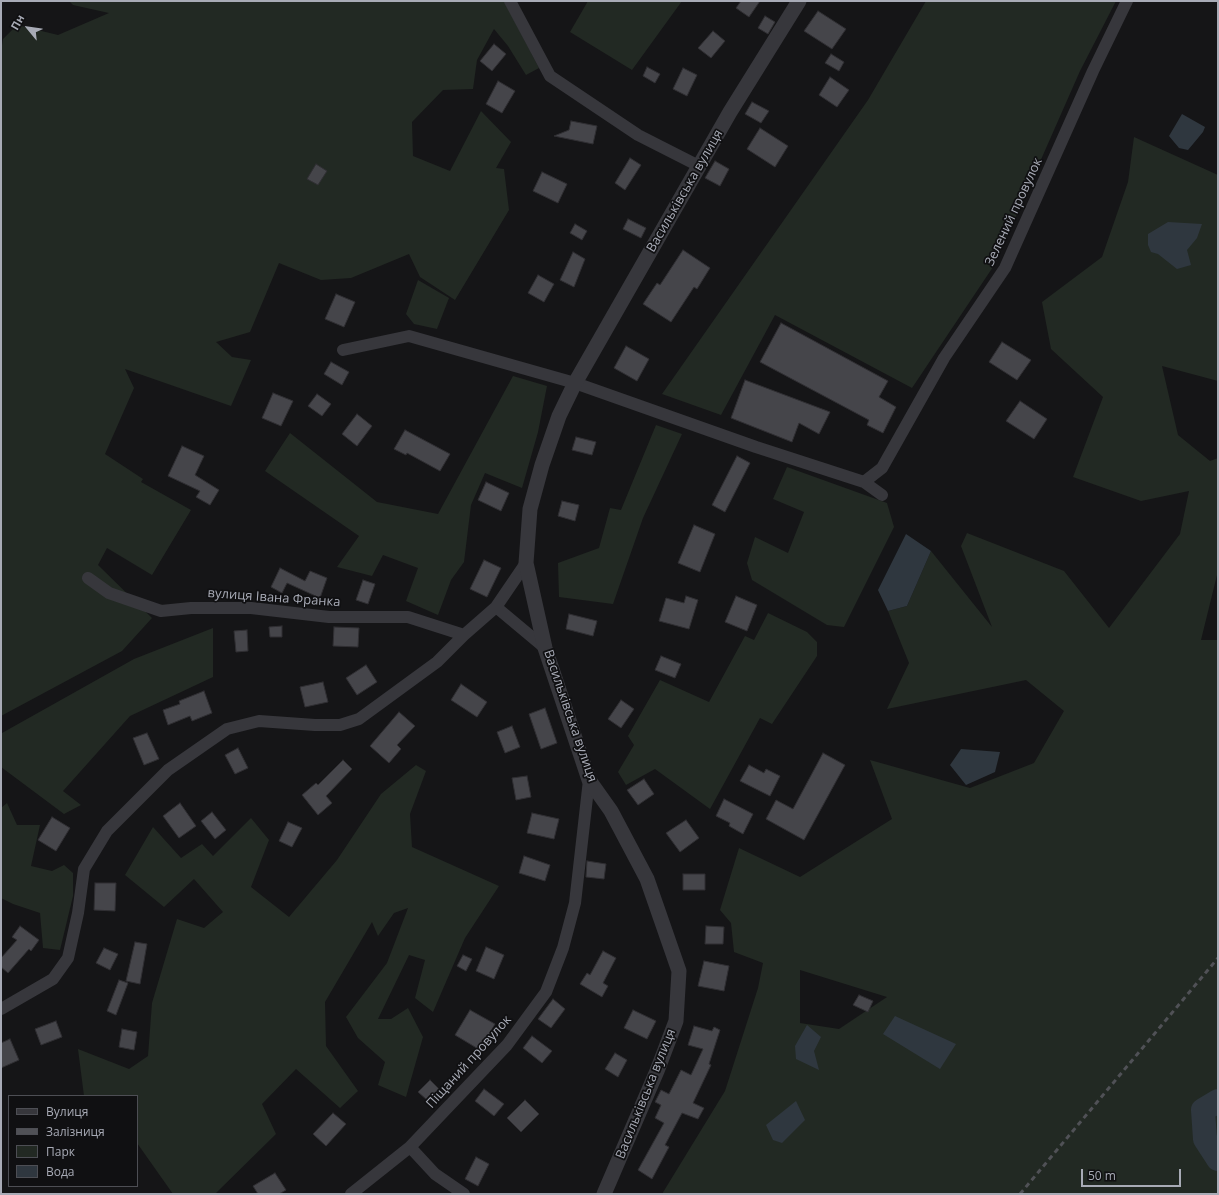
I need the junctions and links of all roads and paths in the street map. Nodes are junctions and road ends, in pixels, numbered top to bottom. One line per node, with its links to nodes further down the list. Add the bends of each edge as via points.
1 (510, 1): 4 (street, via 550,76 638,135)
2 (798, 1): 4 (street, Васильківська вулиця)
3 (1128, 1): 7 (street, Зелений провулок, via 1093,71 1005,268 944,358 882,468)
4 (700, 166): 6 (street, Васильківська вулиця)
5 (343, 350): 6 (street, via 409,336)
6 (575, 383): 7 (street); 9 (street, Васильківська вулиця, via 559,416 530,509)
7 (864, 482): 8 (street)
8 (882, 495)
9 (526, 563): 11 (street); 13 (street, Васильківська вулиця)
10 (88, 578): 12 (street, вулиця Івана Франка, via 109,593 161,611 251,608 329,617 408,617)
11 (496, 607): 12 (street); 13 (street)
12 (464, 635): 15 (street, via 437,662 359,719 340,725 259,721 227,729 168,770 107,831 84,869 68,958 53,979)
13 (545, 648): 14 (street, Васильківська вулиця)
14 (590, 780): 16 (street, Піщаний провулок, via 575,903 563,948 546,992 507,1045); 19 (street, Васильківська вулиця, via 611,811 647,879 679,971 676,1021 657,1072)
15 (1, 1009)
16 (410, 1147): 17 (street, Піщаний провулок); 18 (street, via 435,1174)
17 (351, 1194)
18 (464, 1194)
19 (604, 1194)

